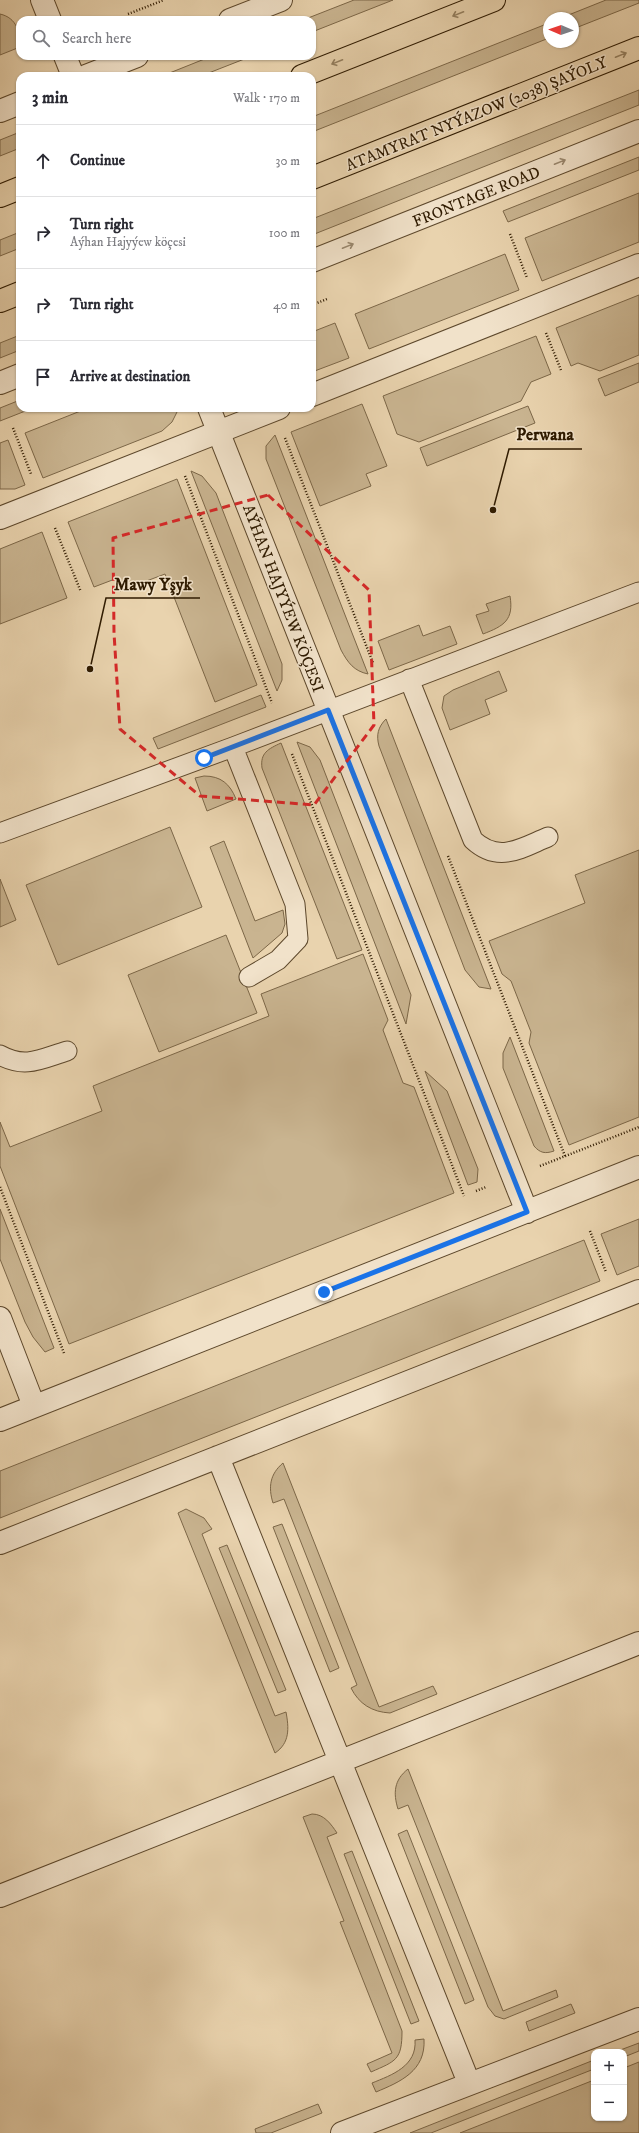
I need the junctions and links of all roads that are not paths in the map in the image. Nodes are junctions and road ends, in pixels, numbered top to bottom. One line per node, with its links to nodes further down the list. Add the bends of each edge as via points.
1 (42, 0): 4 (street)
2 (281, 0): 5 (street)
3 (494, 0): 11 (main road, one-way to 11)
4 (48, 16)
5 (240, 16)
6 (639, 48): 15 (main road, ATAMYRAT NYÝAZOW (2038) ŞAÝOLY, one-way to 6)
7 (67, 60): 9 (street)
8 (127, 60): 10 (street)
9 (71, 72)
10 (96, 72)
11 (312, 72)
12 (16, 104): 13 (street)
13 (0, 111)
14 (639, 131): 18 (street, FRONTAGE ROAD, one-way to 14)
15 (316, 176)
16 (16, 190): 17 (main road)
17 (0, 196)
18 (316, 259)
19 (639, 265): 24 (street)
20 (16, 295): 21 (main road)
21 (0, 301)
22 (16, 377): 23 (street)
23 (0, 383)
24 (316, 393)
25 (211, 412): 27 (street, AÝHAN HAJYÝEW KÖÇESI)
26 (268, 412): 27 (street)
27 (219, 432): 28 (street); 31 (street, AÝHAN HAJYÝEW KÖÇESI)
28 (0, 518)
29 (639, 592): 30 (lane)
30 (409, 679): 31 (lane); 34 (lane, via 474,840 491,852 502,853)
31 (328, 710): 32 (lane); 39 (street, AÝHAN HAJYÝEW KÖÇESI)
32 (233, 747): 33 (lane); 35 (lane, via 295,904 298,939 278,960)
33 (0, 833)
34 (548, 836)
35 (249, 977)
36 (67, 1051): 37 (lane, via 23,1064)
37 (0, 1055)
38 (639, 1167): 39 (street)
39 (527, 1212): 42 (street)
40 (639, 1291): 44 (street)
41 (0, 1318): 42 (street)
42 (34, 1406): 43 (street)
43 (0, 1420)
44 (218, 1457): 45 (street); 47 (street)
45 (0, 1542)
46 (639, 1643): 47 (street)
47 (340, 1762): 48 (street); 50 (street)
48 (0, 1896)
49 (639, 2019): 50 (street)
50 (469, 2083): 51 (street)
51 (342, 2133)

